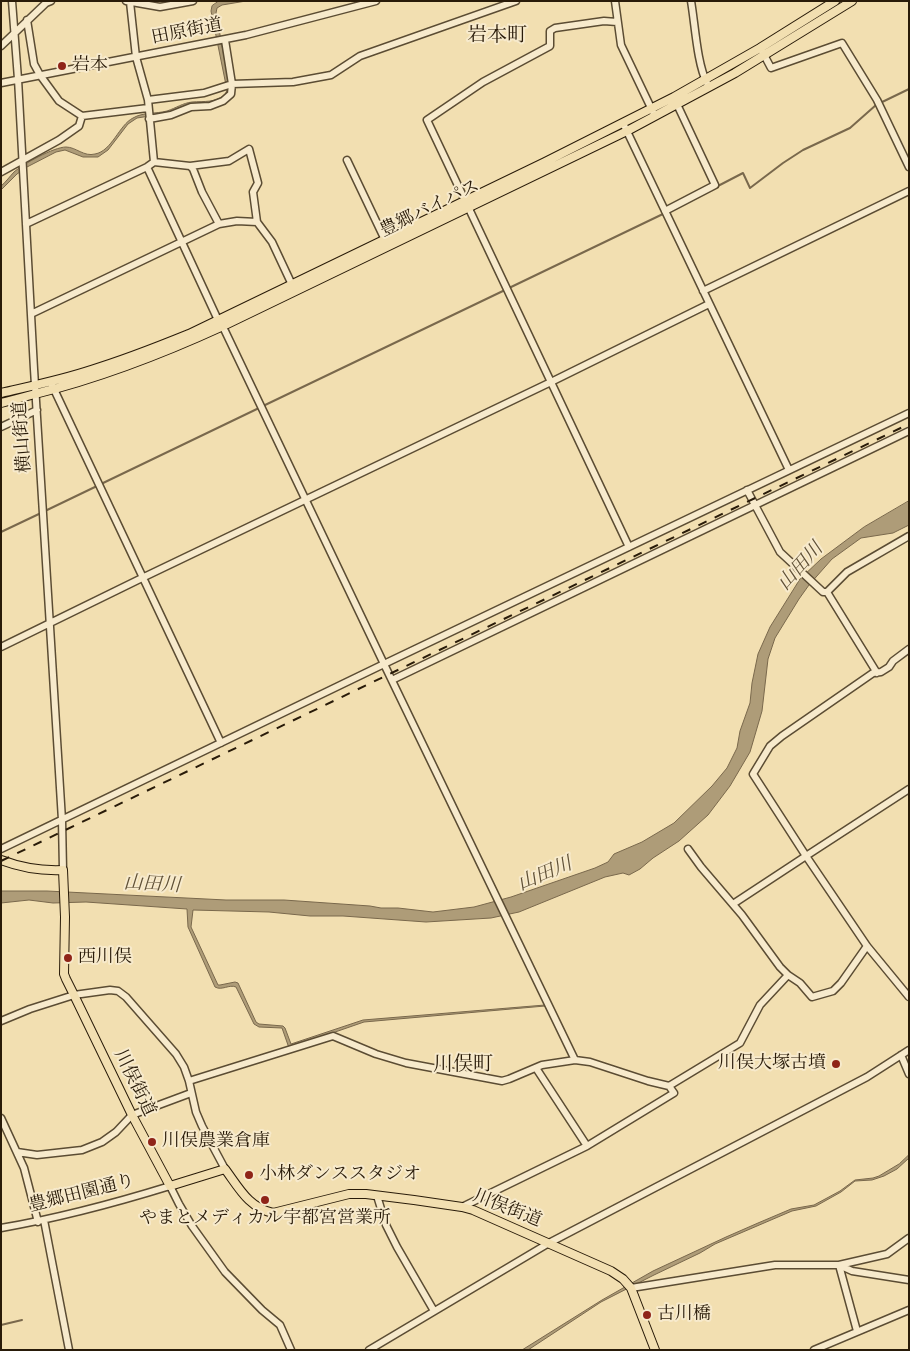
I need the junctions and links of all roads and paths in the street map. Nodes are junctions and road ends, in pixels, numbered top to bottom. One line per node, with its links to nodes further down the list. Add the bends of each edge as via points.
1 (12, 1): 13 (street, 横山街道)
2 (51, 1): 11 (street)
3 (193, 1): 10 (street, via 160,7)
4 (376, 1): 14 (street, 田原街道)
5 (516, 1): 21 (street, via 360,56 331,75 293,82)
6 (615, 1): 12 (street)
7 (691, 1): 22 (street, via 700,63)
8 (834, 1): 16 (main road, 豊郷バイパス)
9 (852, 1): 16 (main road, 豊郷バイパス)
10 (128, 2): 17 (street)
11 (28, 20): 13 (street); 18 (street, via 34,64)
12 (618, 22): 26 (street, via 621,45); 39 (street, via 555,28 550,31 550,46 483,82 427,120)
13 (14, 33): 15 (street); 19 (street, 横山街道)
14 (225, 40): 17 (street, 田原街道); 21 (street)
15 (1, 46)
16 (762, 52): 22 (main road, 豊郷バイパス); 36 (street, via 771,68 842,43 877,100)
17 (136, 57): 18 (street, 田原街道); 23 (street)
18 (40, 75): 19 (street, 田原街道); 27 (street, via 59,101)
19 (18, 79): 20 (street, 田原街道); 31 (street, 横山街道)
20 (1, 82)
21 (232, 84): 23 (street, via 204,92); 28 (street, via 231,94 222,102)
22 (708, 84): 24 (main road, 豊郷バイパス)
23 (148, 100): 25 (street)
24 (675, 101): 26 (main road, 豊郷バイパス); 40 (street, via 715,185)
25 (148, 108): 27 (street); 28 (street)
26 (653, 112): 29 (main road, 豊郷バイパス); 30 (main road, 豊郷バイパス)
27 (82, 116): 31 (street, via 79,126)
28 (149, 119): 33 (street)
29 (623, 123): 30 (street); 39 (main road, 豊郷バイパス)
30 (627, 131): 39 (main road, 豊郷バイパス); 40 (street)
31 (23, 160): 37 (street); 42 (street, 横山街道)
32 (347, 160): 45 (street)
33 (154, 162): 34 (street); 35 (street)
34 (190, 166): 41 (street, via 229,161 249,149 258,183 252,192); 43 (street)
35 (147, 167): 42 (street); 44 (street)
36 (909, 167)
37 (1, 172)
38 (909, 191): 47 (street)
39 (466, 204): 45 (main road, 豊郷バイパス); 51 (street)
40 (665, 211): 47 (street)
41 (256, 222): 43 (street); 46 (street, via 272,242)
42 (26, 224): 49 (street, 横山街道)
43 (219, 224): 44 (street)
44 (183, 242): 49 (street); 50 (street)
45 (386, 243): 46 (main road, 豊郷バイパス)
46 (294, 287): 50 (main road, 豊郷バイパス)
47 (702, 291): 48 (street)
48 (709, 304): 51 (street); 61 (street)
49 (31, 314): 52 (street, 横山街道)
50 (221, 323): 53 (main road, 豊郷バイパス); 63 (street)
51 (551, 382): 63 (street); 66 (street)
52 (35, 385): 53 (main road, 豊郷バイパス); 54 (main road, 豊郷バイパス); 55 (street, 横山街道)
53 (52, 386): 55 (main road, 豊郷バイパス); 67 (street)
54 (1, 393)
55 (35, 394): 56 (main road, 豊郷バイパス); 57 (street, 横山街道)
56 (1, 403)
57 (37, 410): 59 (street); 69 (street, 横山街道)
58 (909, 413): 61 (street)
59 (1, 426)
60 (909, 431): 64 (street)
61 (789, 470): 62 (street)
62 (747, 490): 64 (street); 66 (street)
63 (305, 500): 67 (street); 72 (street)
64 (754, 505): 68 (street, via 780,552); 74 (street)
65 (909, 536): 68 (street, via 847,572)
66 (629, 547): 72 (street)
67 (142, 578): 69 (street); 75 (street)
68 (825, 592): 73 (street)
69 (50, 623): 70 (street); 77 (street, 横山街道)
70 (1, 647)
71 (909, 649): 73 (street, via 889,667)
72 (384, 664): 74 (street); 75 (street)
73 (877, 672): 80 (street, via 782,736 770,746 753,774)
74 (392, 680): 91 (street)
75 (221, 743): 77 (street)
76 (909, 789): 80 (street)
77 (62, 820): 78 (street); 82 (street, 横山街道)
78 (1, 849)
79 (688, 849): 83 (street)
80 (806, 856): 83 (street); 84 (street)
81 (1, 860): 82 (main road, via 34,869)
82 (63, 870): 86 (main road, 川俣街道, via 64,974)
83 (733, 904): 85 (street)
84 (867, 946): 85 (street, via 833,991 812,998 800,982); 87 (street)
85 (788, 975): 95 (street, via 760,1004 740,1043)
86 (74, 994): 88 (street); 94 (street, 川俣街道, via 110,990 126,997 176,1054); 97 (main road, 川俣街道)
87 (908, 995)
88 (1, 1021)
89 (909, 1050): 90 (street)
90 (901, 1055): 93 (street); 108 (street, via 867,1076)
91 (576, 1060): 92 (street); 95 (street)
92 (536, 1068): 94 (street, via 502,1080 406,1063 333,1036); 99 (street)
93 (909, 1074)
94 (189, 1081): 96 (street, 川俣街道)
95 (669, 1086): 99 (street, via 674,1093)
96 (191, 1093): 97 (street); 101 (street, 川俣街道, via 202,1126)
97 (132, 1116): 100 (street, via 102,1142 82,1150 37,1155); 102 (main road, 川俣街道)
98 (1, 1118): 100 (street)
99 (587, 1146): 104 (street)
100 (17, 1152): 105 (street)
101 (226, 1169): 102 (main road); 103 (main road, 川俣街道, via 244,1194 264,1211 273,1212 340,1195)
102 (170, 1186): 105 (street, 豊郷田園通り); 116 (street, via 192,1226 225,1272 280,1325)
103 (378, 1196): 104 (main road, 川俣街道); 113 (street, via 386,1225)
104 (462, 1206): 108 (main road, 川俣街道)
105 (41, 1221): 106 (street, 豊郷田園通り); 115 (street)
106 (1, 1228)
107 (909, 1238): 109 (street, via 887,1254)
108 (548, 1243): 111 (main road, 川俣街道, via 611,1271); 113 (street)
109 (839, 1266): 110 (street); 111 (street, via 775,1265); 114 (street)
110 (909, 1280)
111 (631, 1288): 118 (main road, 川俣街道)
112 (909, 1310): 114 (street)
113 (434, 1311): 117 (street)
114 (857, 1331): 119 (street)
115 (70, 1350)
116 (291, 1350)
117 (369, 1350)
118 (655, 1350)
119 (814, 1350)

